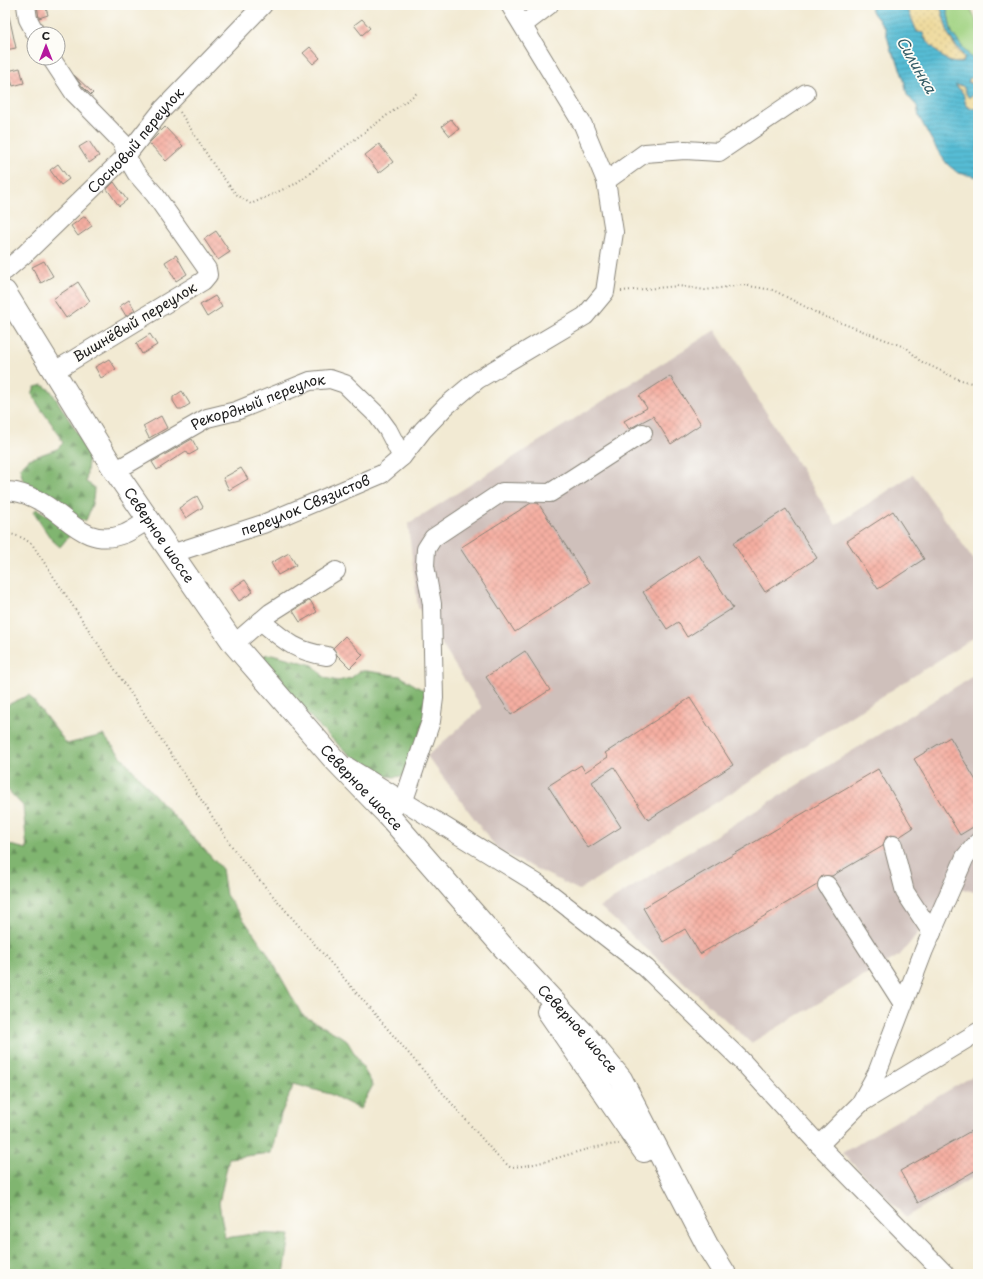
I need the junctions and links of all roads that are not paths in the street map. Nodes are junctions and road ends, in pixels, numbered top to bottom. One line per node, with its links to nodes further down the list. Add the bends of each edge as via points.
1 (26, 5): 6 (street)
2 (263, 5): 9 (street, Сосновый переулок, via 172,100)
3 (510, 5): 5 (street)
4 (549, 5): 5 (street)
5 (523, 25): 10 (street, via 583,125)
6 (32, 26)
7 (56, 66): 9 (street, via 74,93 123,143)
8 (806, 93): 10 (street, via 719,152 685,150 645,153)
9 (126, 156): 11 (street, Сосновый переулок); 13 (street, Вишнёвый переулок, via 206,268 208,275 203,281)
10 (606, 181): 15 (street, переулок Связистов, via 614,232 605,292 585,316 477,380 446,406)
11 (5, 271)
12 (5, 292): 13 (main road, Северное шоссе)
13 (53, 372): 16 (main road, Северное шоссе)
14 (643, 433): 25 (street, via 550,492 502,492 433,538 426,549 425,566 432,604 434,698 431,722)
15 (402, 457): 16 (street, Рекордный переулок, via 377,415 345,384 330,379 310,382 236,411 207,418); 19 (street, переулок Связистов, via 382,474 352,488 263,524)
16 (115, 471): 18 (main road, Северное шоссе)
17 (5, 492): 18 (street, via 12,490 42,501 87,535 99,539 124,534)
18 (148, 520): 19 (main road, Северное шоссе)
19 (171, 554): 22 (main road, Северное шоссе)
20 (336, 571): 21 (street)
21 (261, 621): 22 (street); 23 (street, via 288,644 308,653)
22 (234, 644): 24 (main road, Северное шоссе)
23 (327, 656)
24 (332, 757): 25 (street); 26 (main road, Северное шоссе)
25 (404, 800): 26 (street); 35 (street, via 538,884 646,968 741,1060)
26 (387, 814): 31 (main road, Северное шоссе)
27 (978, 842): 30 (street, via 965,857)
28 (893, 845): 30 (street, via 905,892)
29 (827, 885): 32 (street)
30 (932, 933): 32 (street)
31 (504, 947): 36 (main road); 36 (main road, Северное шоссе, via 584,1034 621,1079)
32 (903, 1004): 34 (street, via 877,1073)
33 (978, 1032): 34 (street)
34 (860, 1104): 35 (street)
35 (819, 1145): 38 (street)
36 (707, 1245): 37 (main road, Северное шоссе)
37 (725, 1274)
38 (944, 1274)

